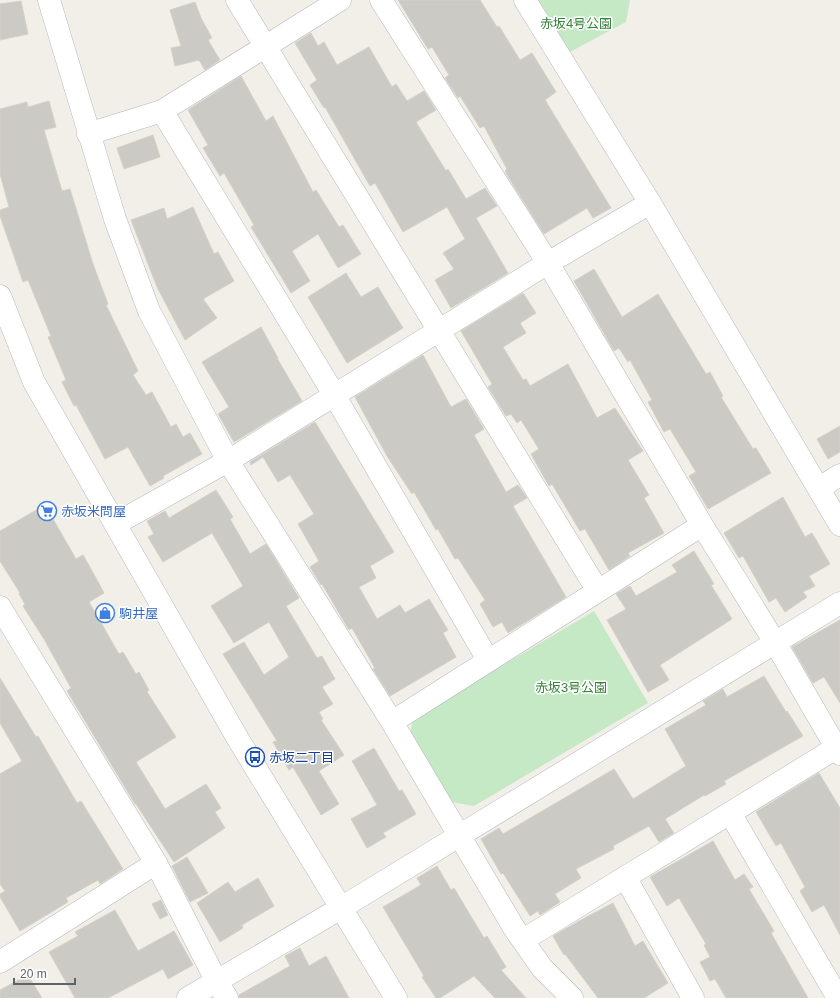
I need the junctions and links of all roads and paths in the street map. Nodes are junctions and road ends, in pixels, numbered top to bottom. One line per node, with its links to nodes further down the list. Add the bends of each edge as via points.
1 (50, 0): 8 (street)
2 (237, 0): 6 (street)
3 (340, 0): 6 (street)
4 (381, 0): 10 (street)
5 (525, 0): 9 (street)
6 (265, 45): 7 (street); 12 (street)
7 (162, 111): 8 (street); 13 (street)
8 (88, 134): 14 (street, via 115,219 149,311)
9 (650, 203): 10 (street); 16 (street)
10 (548, 263): 12 (street); 18 (street)
11 (0, 296): 17 (street, via 34,382)
12 (440, 330): 13 (street); 20 (street)
13 (334, 396): 14 (street); 24 (street)
14 (228, 461): 17 (street); 25 (street)
15 (840, 475): 16 (street)
16 (819, 488): 19 (street)
17 (117, 523): 31 (street, via 238,739)
18 (702, 525): 20 (street); 23 (street)
19 (840, 525)
20 (598, 591): 24 (street)
21 (840, 603): 23 (street)
22 (0, 607): 29 (street)
23 (776, 644): 26 (street); 28 (street)
24 (488, 660): 25 (street)
25 (392, 722): 28 (street)
26 (838, 751): 27 (street)
27 (730, 813): 30 (street); 39 (street)
28 (460, 835): 31 (street); 32 (street)
29 (156, 863): 33 (street); 34 (street)
30 (625, 877): 32 (street); 38 (street)
31 (341, 908): 34 (street); 36 (street)
32 (523, 940): 37 (street, via 542,968)
33 (0, 962)
34 (221, 989): 35 (street)
35 (188, 998)
36 (396, 998)
37 (572, 998)
38 (693, 998)
39 (838, 998)

